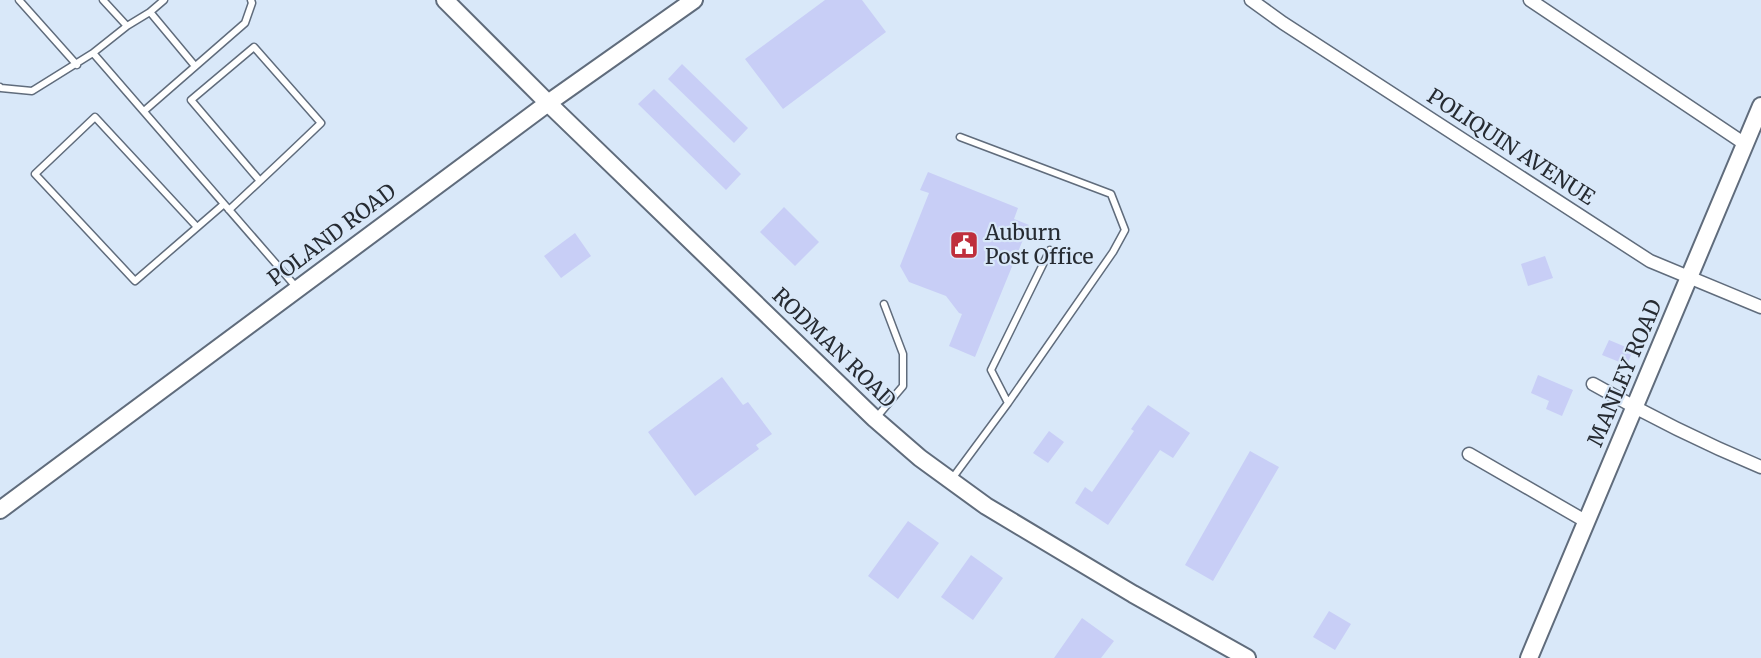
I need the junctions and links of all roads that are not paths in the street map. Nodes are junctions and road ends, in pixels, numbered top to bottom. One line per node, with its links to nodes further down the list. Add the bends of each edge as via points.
1 (19, 0): 12 (lane)
2 (102, 0): 10 (lane)
3 (164, 0): 9 (lane)
4 (251, 0): 13 (lane, via 245,23)
5 (445, 0): 15 (street, RODMAN ROAD)
6 (694, 0): 15 (street, POLAND ROAD)
7 (1251, 0): 24 (street, POLIQUIN AVENUE, via 1650,261)
8 (1530, 0): 19 (street)
9 (150, 12): 10 (lane); 13 (lane)
10 (127, 26): 11 (lane)
11 (93, 53): 12 (lane); 17 (lane)
12 (77, 65): 14 (lane, via 32,91)
13 (195, 66): 17 (lane)
14 (0, 88)
15 (548, 103): 25 (street, POLAND ROAD); 31 (street, RODMAN ROAD)
16 (1761, 106): 19 (street, MANLEY ROAD)
17 (144, 111): 21 (lane)
18 (960, 137): 29 (lane, via 1112,194 1125,230)
19 (1745, 144): 24 (street, MANLEY ROAD)
20 (260, 181): 20 (lane, via 321,123 254,47 191,100); 21 (lane)
21 (226, 207): 22 (lane); 25 (lane)
22 (197, 227): 22 (lane, via 135,281 35,174 95,117)
23 (1050, 250): 29 (lane, via 991,370)
24 (1689, 277): 27 (street, POLIQUIN AVENUE); 30 (street, MANLEY ROAD)
25 (298, 289): 35 (street, POLAND ROAD)
26 (884, 304): 31 (lane, via 903,354 903,386)
27 (1761, 307)
28 (1593, 384): 30 (street)
29 (1008, 403): 34 (lane)
30 (1635, 408): 33 (street); 36 (street, MANLEY ROAD)
31 (875, 419): 34 (street, RODMAN ROAD)
32 (1469, 454): 36 (street)
33 (1761, 467)
34 (951, 480): 37 (street, RODMAN ROAD, via 1011,522)
35 (0, 510)
36 (1587, 522): 38 (street, MANLEY ROAD)
37 (1247, 658)
38 (1529, 658)

